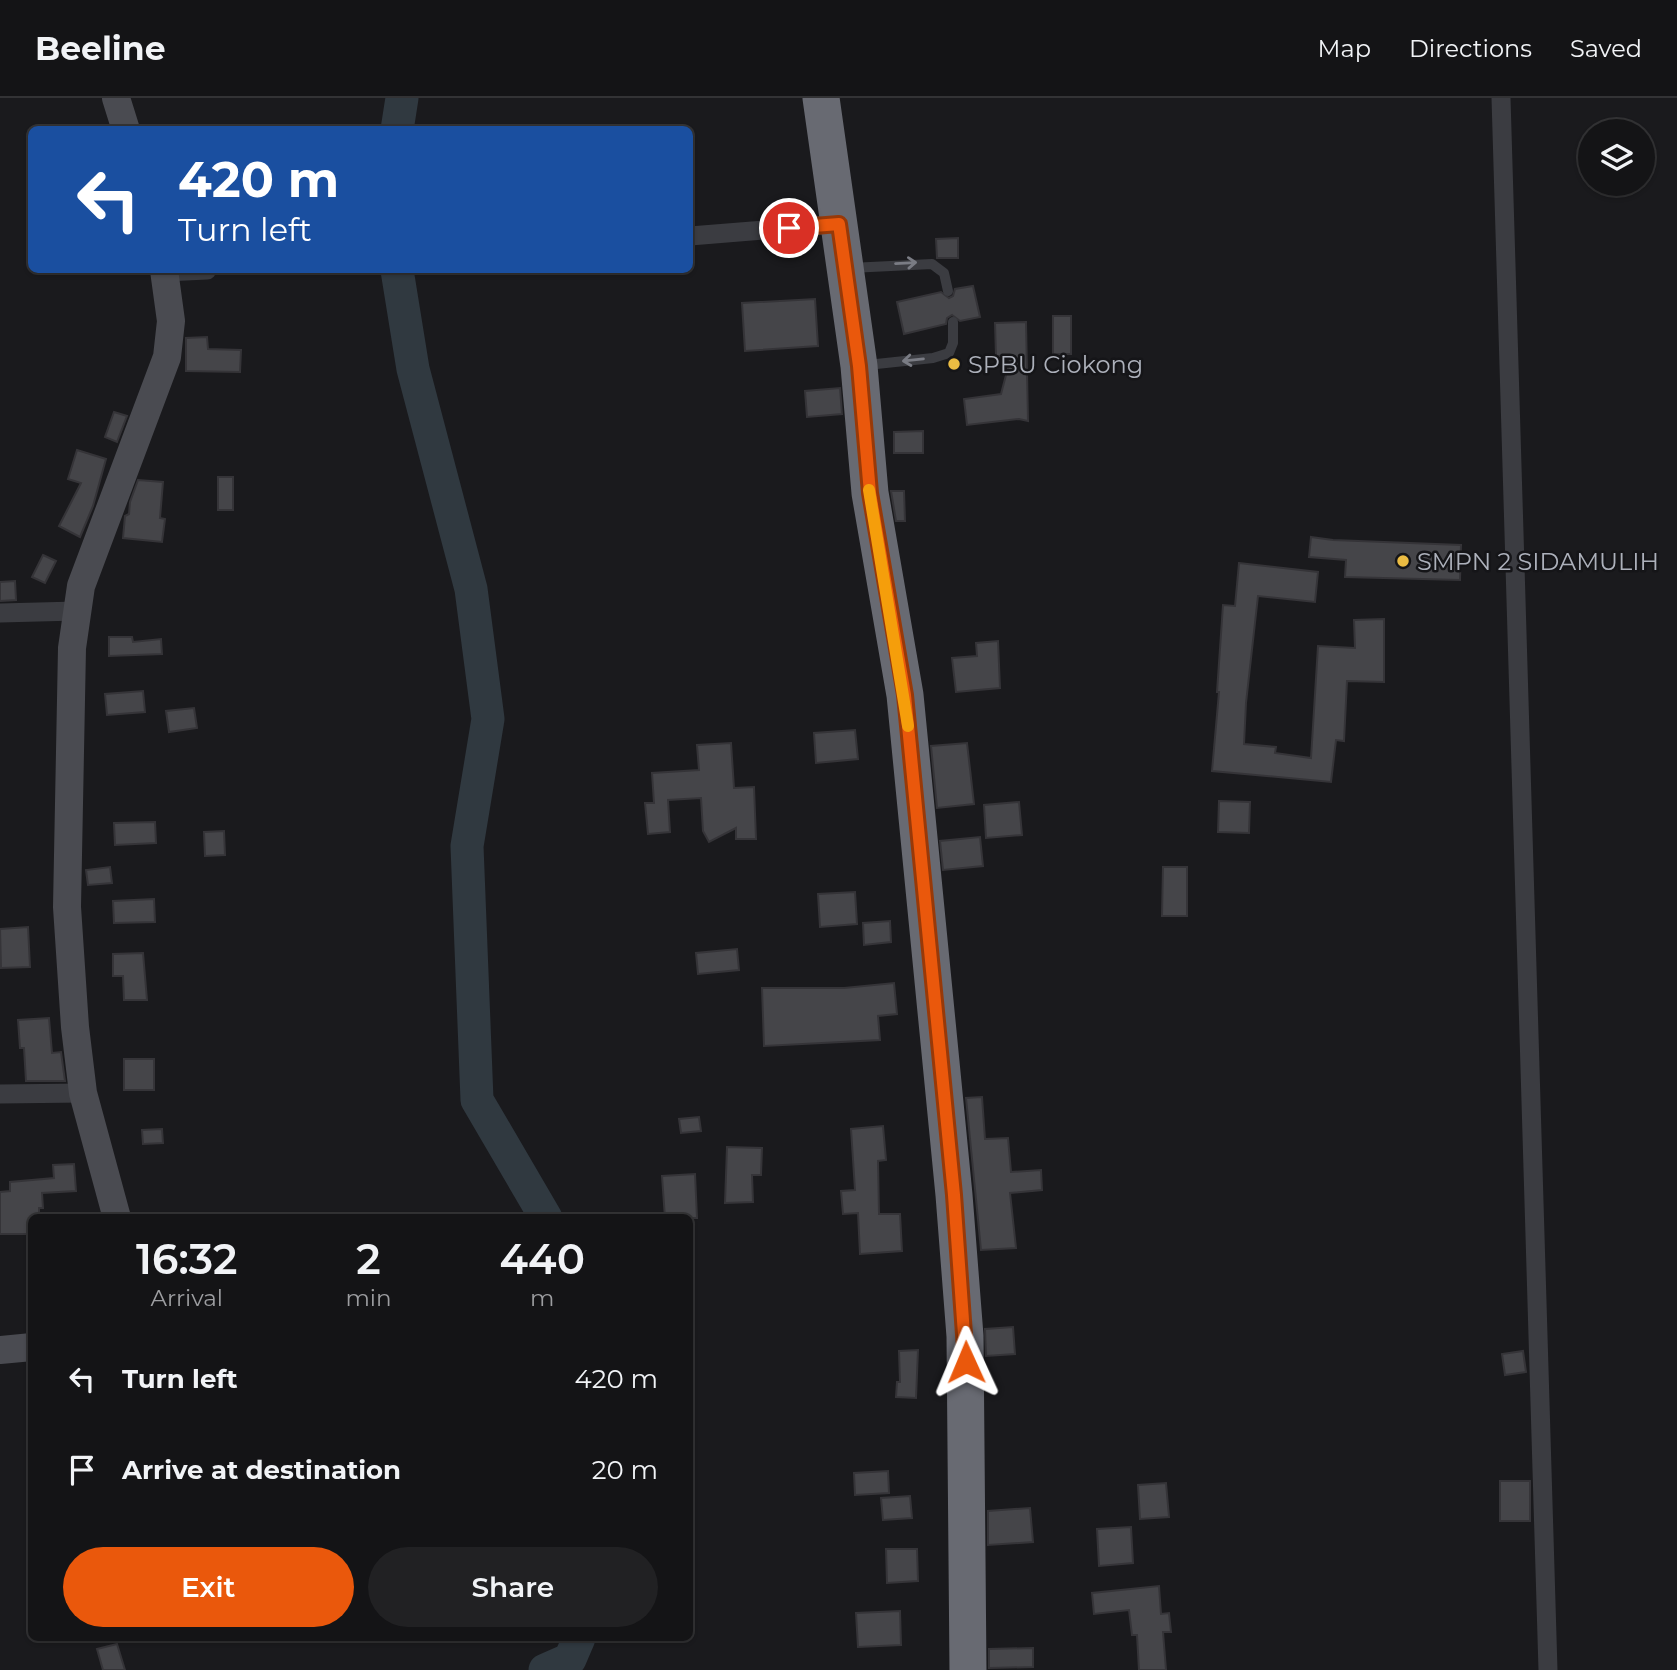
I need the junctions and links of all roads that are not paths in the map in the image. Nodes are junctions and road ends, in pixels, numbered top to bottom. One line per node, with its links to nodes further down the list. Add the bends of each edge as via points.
1 (116, 98): 4 (street)
2 (821, 98): 5 (highway)
3 (1501, 98): 20 (street)
4 (125, 126)
5 (839, 224): 6 (street); 7 (highway)
6 (693, 236)
7 (846, 268): 9 (lane, one-way to 9, via 932,264 944,272); 11 (highway)
8 (164, 273): 12 (street, via 171,321 167,358 81,586)
9 (948, 291)
10 (953, 322): 11 (lane, one-way to 11, via 952,348 943,356)
11 (859, 366): 19 (highway, via 870,493 905,695 954,1195 965,1336)
12 (77, 611): 13 (street); 14 (street, via 72,648 67,907)
13 (0, 613)
14 (83, 1093): 15 (street); 16 (street)
15 (0, 1094)
16 (116, 1214)
17 (28, 1347): 18 (street)
18 (0, 1350)
19 (968, 1670)
20 (1548, 1670)

